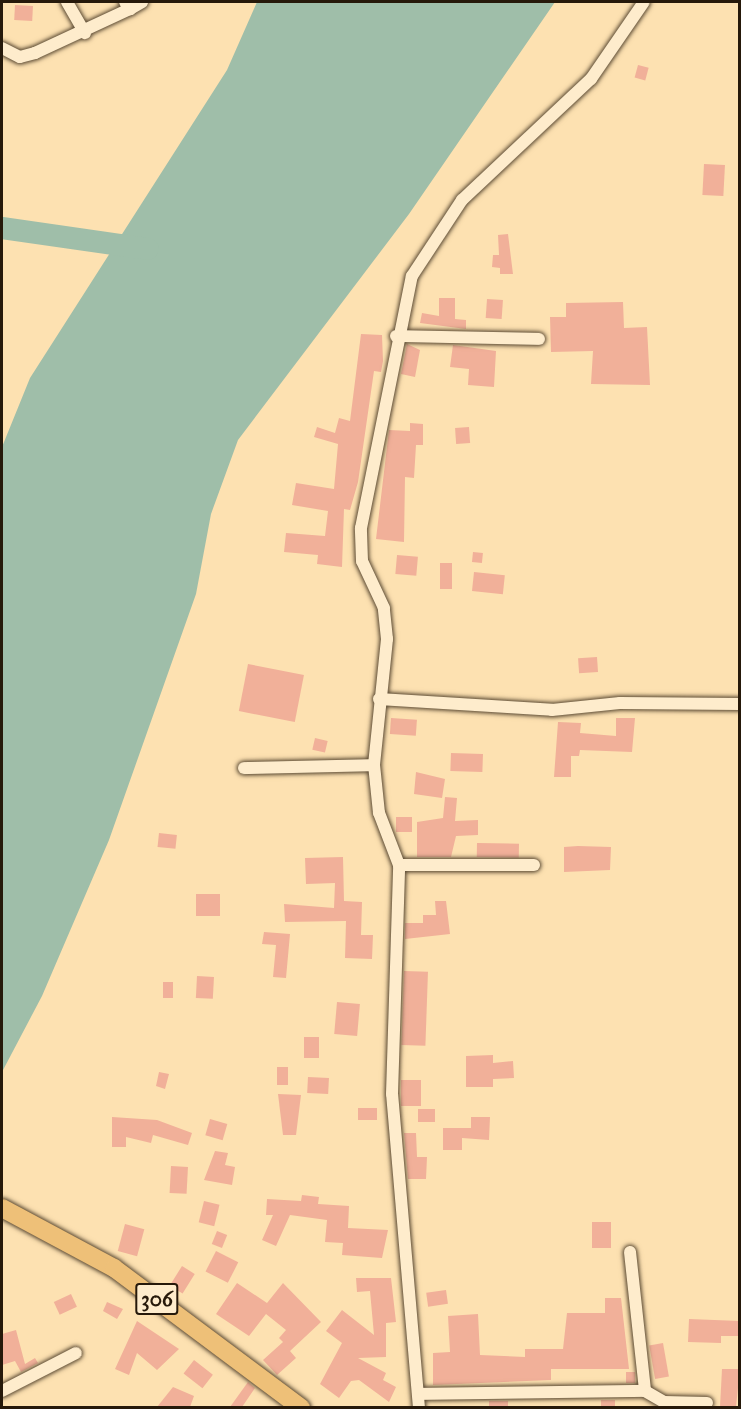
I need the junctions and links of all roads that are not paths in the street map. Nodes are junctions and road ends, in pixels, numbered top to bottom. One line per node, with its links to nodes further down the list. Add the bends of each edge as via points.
1 (67, 2): 5 (street)
2 (142, 2): 4 (street)
3 (644, 2): 7 (street, via 591,78 490,170 451,215 412,276)
4 (128, 5): 5 (street)
5 (85, 33): 6 (street, via 20,57)
6 (2, 48)
7 (396, 336): 8 (street); 9 (street, via 360,540 365,569 384,608)
8 (539, 339)
9 (379, 699): 10 (street, via 552,710 620,704); 11 (street)
10 (740, 704)
11 (374, 765): 12 (street); 13 (street, via 379,813)
12 (244, 768)
13 (399, 865): 14 (street); 20 (street, via 392,1094)
14 (534, 865)
15 (2, 1208): 22 (main road, 306, via 114,1268)
16 (630, 1252): 19 (street)
17 (76, 1353): 18 (street)
18 (2, 1391)
19 (645, 1391): 20 (street); 21 (street, via 664,1402)
20 (418, 1394): 23 (street)
21 (707, 1403)
22 (301, 1407)
23 (419, 1407)

